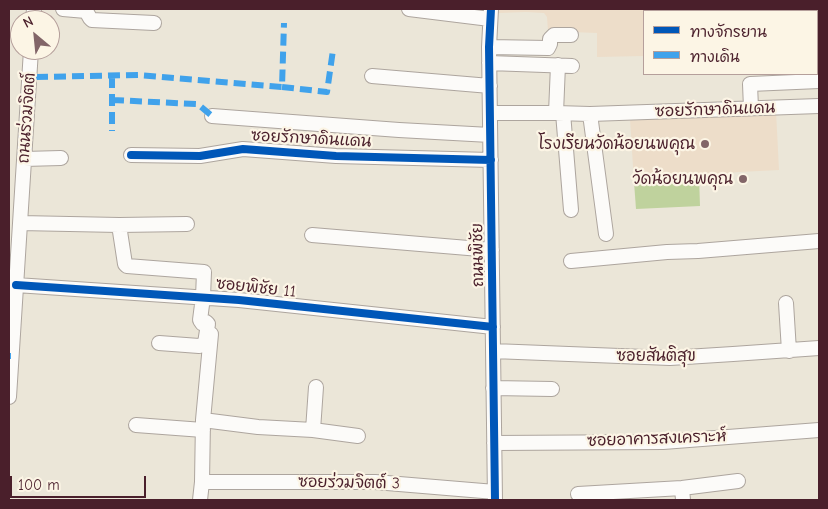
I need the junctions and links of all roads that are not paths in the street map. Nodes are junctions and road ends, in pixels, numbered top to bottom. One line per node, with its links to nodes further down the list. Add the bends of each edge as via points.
1 (63, 9): 4 (street, via 86,11 92,20)
2 (409, 9): 3 (street)
3 (490, 14): 6 (street, ถนนพิชัย)
4 (154, 23)
5 (571, 35): 6 (street, via 554,35 548,48)
6 (489, 47): 8 (street, ถนนพิชัย)
7 (30, 60): 21 (street, ถนนร่วมจิตต์)
8 (489, 63): 11 (street, ถนนพิชัย); 15 (street, via 565,65)
9 (372, 76): 11 (street)
10 (819, 81): 13 (street, via 750,84)
11 (490, 86): 14 (street, ถนนพิชัย)
12 (819, 106): 13 (street, ซอยรักษาดินแดน)
13 (751, 108): 16 (street, ซอยรักษาดินแดน)
14 (490, 113): 15 (street, ซอยรักษาดินแดน); 18 (street, ถนนพิชัย)
15 (559, 113): 16 (street, ซอยรักษาดินแดน); 23 (street)
16 (590, 114): 27 (street)
17 (212, 116): 18 (street)
18 (490, 135): 22 (street, ถนนพิชัย)
19 (131, 155): 22 (street, ซอยรักษาดินแดน, via 200,156 243,149 336,156)
20 (61, 158): 21 (street)
21 (24, 159): 24 (street, ถนนร่วมจิตต์)
22 (491, 160): 30 (street, ถนนพิชัย)
23 (571, 210)
24 (16, 217): 26 (street); 32 (street, ถนนร่วมจิตต์)
25 (187, 224): 26 (street)
26 (119, 225): 33 (street, via 127,266 204,272)
27 (606, 234)
28 (312, 235): 30 (street)
29 (819, 241): 31 (street)
30 (492, 250): 35 (street, ถนนพิชัย)
31 (570, 261)
32 (16, 285): 33 (street, ซอยพิชัย 11); 44 (street, ถนนร่วมจิตต์)
33 (203, 297): 35 (street, ซอยพิชัย 11); 36 (street, via 200,320 206,322)
34 (786, 303): 40 (street)
35 (493, 327): 39 (street, ถนนพิชัย)
36 (208, 329): 37 (street, via 202,345); 46 (street, via 211,335)
37 (159, 343)
38 (819, 348): 40 (street, ซอยสันติสุข)
39 (493, 351): 40 (street, ซอยสันติสุข, via 670,358); 42 (street, ถนนพิชัย)
40 (789, 351)
41 (316, 387): 47 (street)
42 (494, 388): 43 (street); 50 (street, ถนนพิชัย)
43 (552, 389)
44 (9, 396)
45 (136, 425): 46 (street)
46 (203, 425): 47 (street); 52 (street)
47 (313, 430): 49 (street)
48 (819, 430): 50 (street, ซอยอาคารสงเคราะห์, via 663,442)
49 (358, 436)
50 (494, 443): 55 (street, ถนนพิชัย)
51 (738, 481): 54 (street)
52 (202, 482): 55 (street, ซอยร่วมจิตต์ 3, via 375,482); 56 (street)
53 (578, 494): 54 (street)
54 (683, 494)
55 (495, 496)
56 (200, 500)

